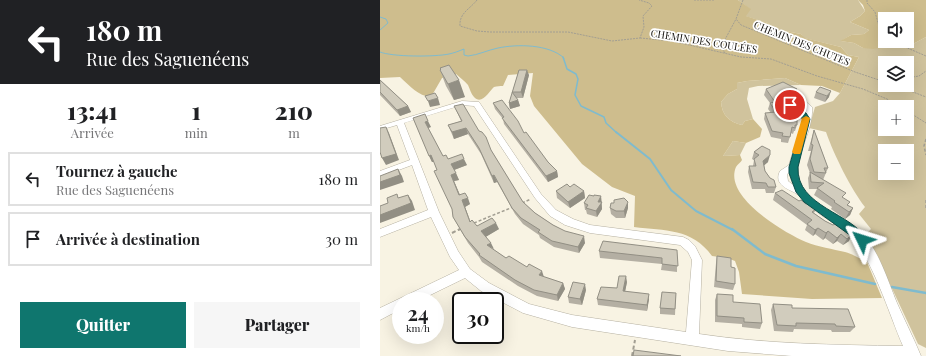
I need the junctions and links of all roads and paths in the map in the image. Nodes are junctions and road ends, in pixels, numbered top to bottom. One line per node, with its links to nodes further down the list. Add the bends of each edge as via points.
1 (476, 0): 9 (path, CHEMIN DES COULÉES, via 461,15 460,26 466,29 490,32 568,32 616,41)
2 (639, 0): 9 (path, CHEMIN DES COULÉES, via 652,6 643,16 643,34)
3 (694, 0): 4 (path)
4 (714, 0)
5 (743, 0): 7 (path)
6 (867, 0): 8 (path)
7 (736, 19): 11 (path, via 721,47); 15 (path, CHEMIN DES CHUTES, via 741,26)
8 (878, 24)
9 (640, 38): 11 (path, CHEMIN DES COULÉES, via 672,41)
10 (907, 48): 12 (path)
11 (727, 54): 18 (path, CHEMIN DES COULÉES, via 781,61)
12 (926, 56)
13 (926, 70): 14 (path)
14 (914, 77)
15 (878, 80)
16 (914, 92): 17 (path)
17 (926, 96)
18 (888, 100)
19 (914, 115): 22 (path)
20 (807, 119): 42 (street, via 793,167 801,192 808,200 856,234 865,246)
21 (400, 122): 23 (street); 26 (street); 28 (street, via 462,103 476,104)
22 (926, 123)
23 (380, 128)
24 (926, 139): 25 (path)
25 (926, 155)
26 (415, 161): 27 (street); 31 (street)
27 (380, 174)
28 (538, 196): 32 (path); 41 (street, via 553,213 579,226 602,231 672,238 690,246 697,260)
29 (926, 200): 30 (path)
30 (926, 210)
31 (434, 212): 34 (street); 35 (street)
32 (473, 224)
33 (466, 227): 35 (path)
34 (380, 233)
35 (445, 236): 36 (street)
36 (466, 272): 37 (street); 40 (street, via 485,287 527,310)
37 (425, 292)
38 (392, 308): 39 (street)
39 (380, 314)
40 (636, 332): 41 (street); 43 (path)
41 (692, 340): 42 (street, via 767,348)
42 (914, 355)
43 (632, 356)

